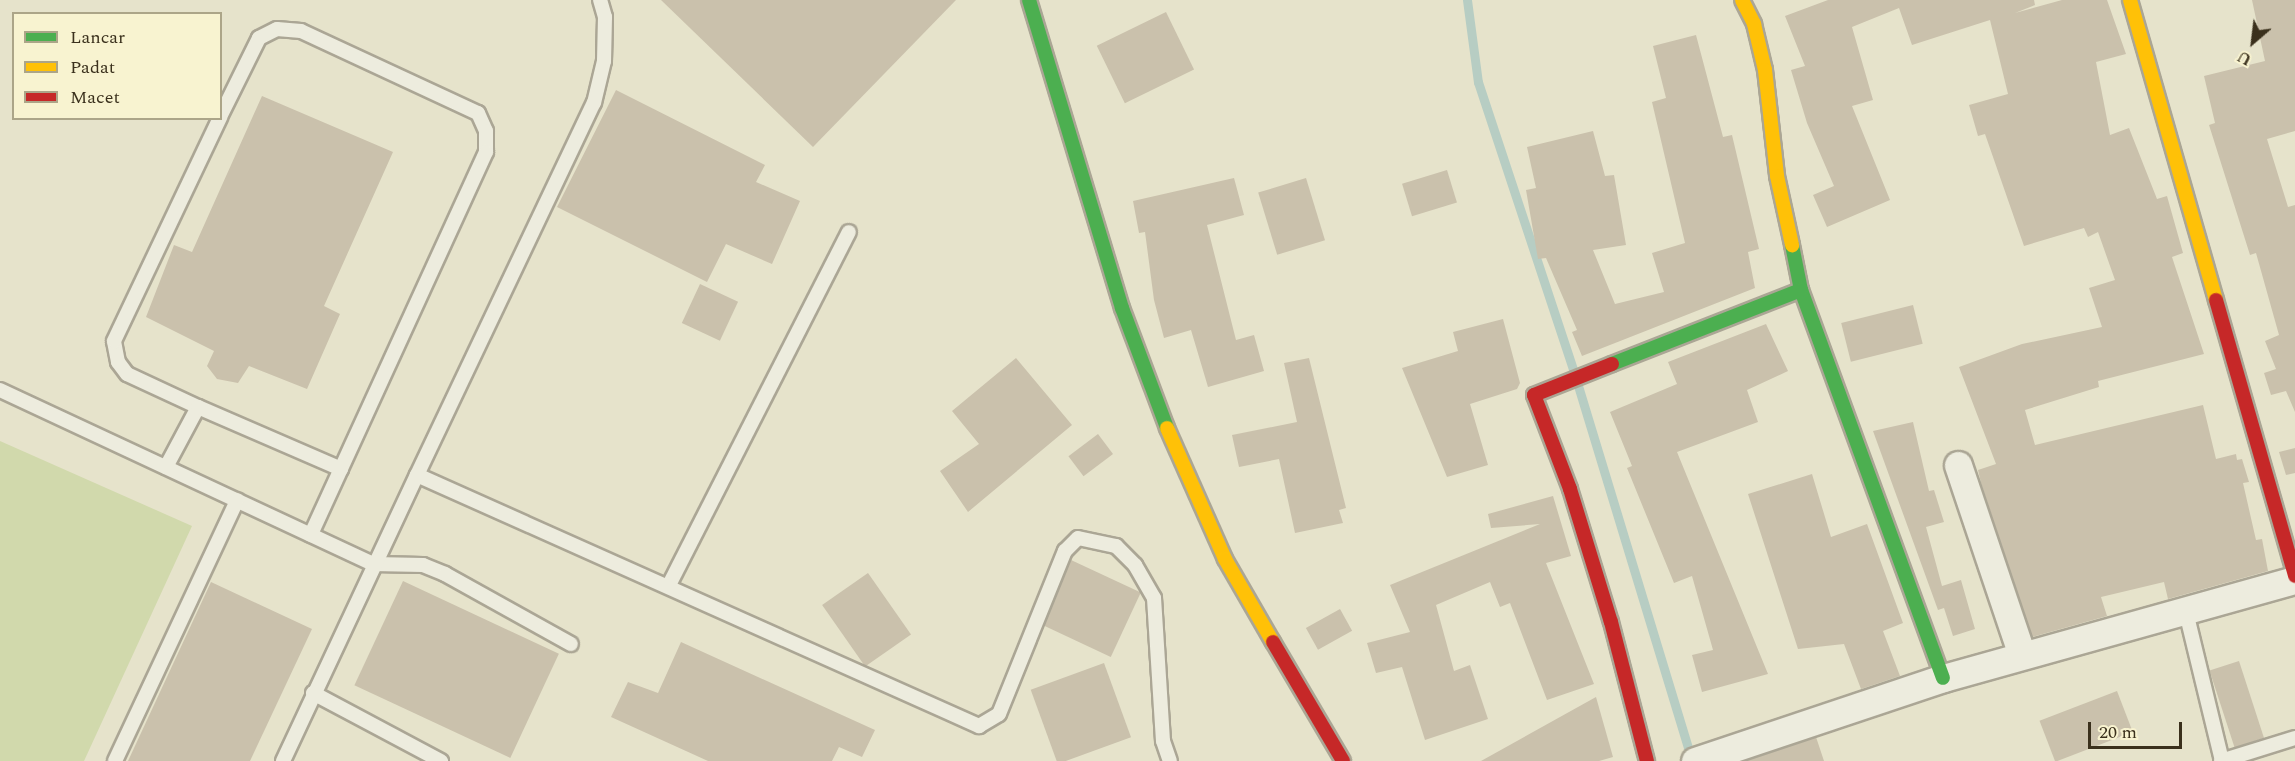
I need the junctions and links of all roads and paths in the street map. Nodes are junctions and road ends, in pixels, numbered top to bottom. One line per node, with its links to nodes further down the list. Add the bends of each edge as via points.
1 (600, 0): 14 (lane, via 605,17 604,61 594,103)
2 (1029, 0): 30 (street, via 1122,308 1164,421 1225,559)
3 (1742, 0): 8 (street, via 1754,24 1765,70 1777,176)
4 (2130, 0): 18 (street)
5 (222, 114): 13 (lane, via 259,38 277,28 301,31 478,113 486,130 486,152)
6 (219, 120): 10 (lane, via 114,341 118,362 127,374)
7 (849, 232): 19 (lane)
8 (1801, 291): 23 (street); 31 (street, via 1534,394 1587,545)
9 (0, 390): 12 (lane)
10 (198, 407): 12 (lane); 13 (lane)
11 (1959, 465): 22 (street)
12 (166, 467): 15 (lane)
13 (341, 469): 16 (lane)
14 (417, 475): 17 (lane); 19 (lane)
15 (237, 500): 16 (lane); 26 (lane)
16 (311, 535): 17 (lane)
17 (373, 564): 21 (lane, via 423,565); 24 (lane)
18 (2295, 578): 20 (street)
19 (669, 585): 29 (lane, via 979,726 999,714 1065,551 1078,538 1116,546 1135,565 1154,598 1163,741)
20 (2186, 612): 22 (street); 33 (lane)
21 (571, 644)
22 (2022, 655): 23 (street)
23 (1943, 678): 32 (street)
24 (314, 693): 27 (lane); 28 (lane)
25 (2295, 738): 33 (lane)
26 (116, 761)
27 (283, 761)
28 (441, 761)
29 (1170, 761)
30 (1343, 761)
31 (1647, 761)
32 (1695, 761)
33 (2222, 761)

